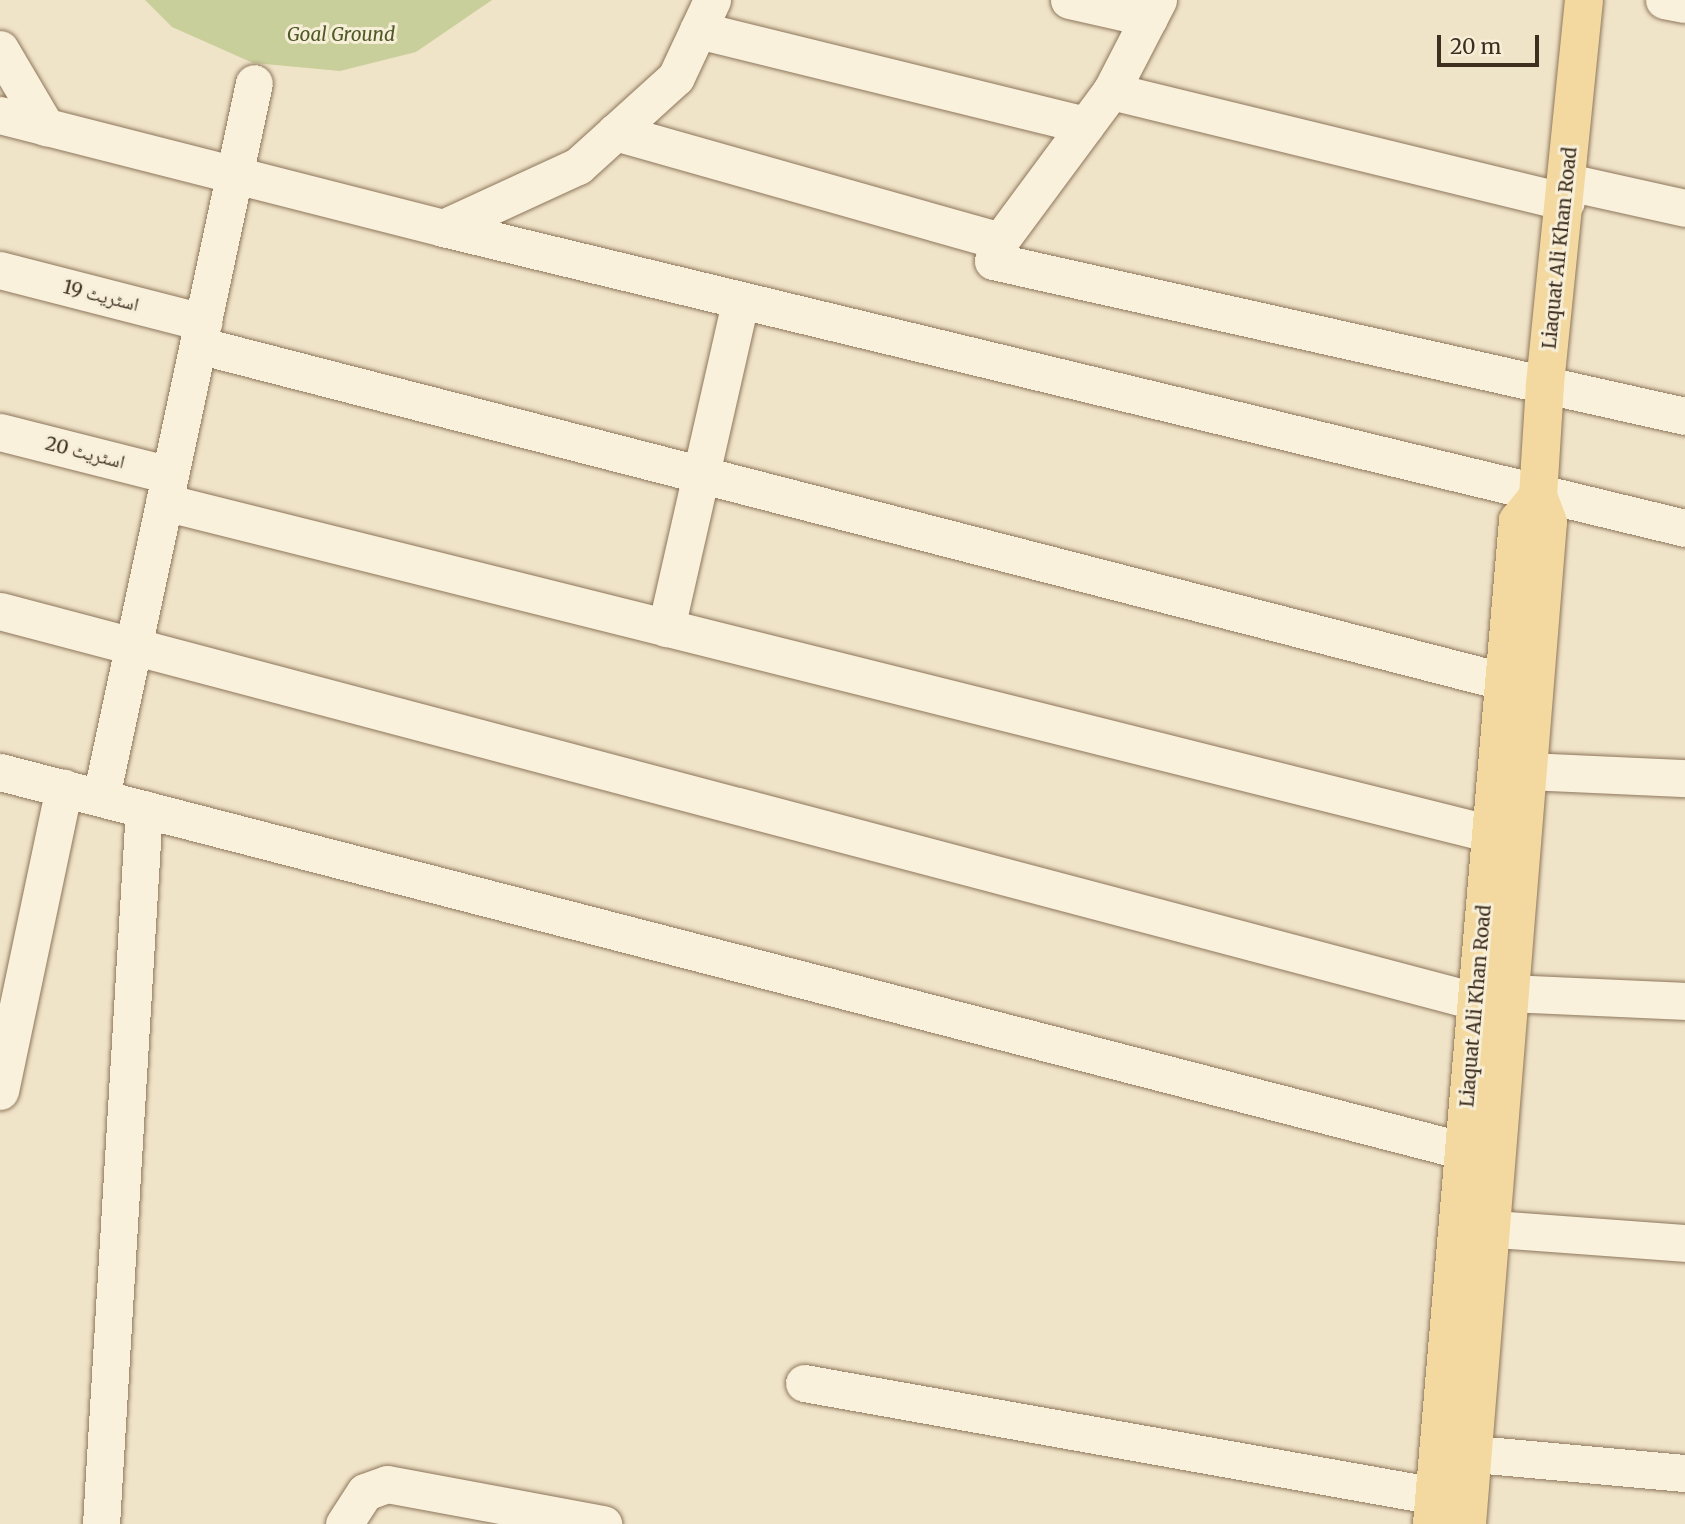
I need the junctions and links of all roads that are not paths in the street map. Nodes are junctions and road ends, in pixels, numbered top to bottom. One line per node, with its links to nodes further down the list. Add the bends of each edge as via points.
1 (1069, 0): 5 (street)
2 (1664, 0): 4 (street)
3 (1577, 2): 15 (main road, Liaquat Ali Khan Road)
4 (1685, 4)
5 (1153, 9): 9 (street)
6 (705, 15): 11 (street); 13 (street, via 676,77)
7 (0, 50): 12 (street)
8 (254, 83): 14 (street)
9 (1111, 90): 11 (street); 15 (street)
10 (0, 115): 12 (street)
11 (1086, 125): 18 (street)
12 (46, 127): 14 (street)
13 (615, 132): 17 (street, via 578,166); 18 (street)
14 (234, 177): 17 (street); 21 (street)
15 (1567, 192): 16 (street); 22 (main road, Liaquat Ali Khan Road)
16 (1685, 208)
17 (443, 228): 20 (street)
18 (1000, 241): 22 (street, via 993,261)
19 (0, 270): 21 (street, اسٹریٹ 19)
20 (740, 300): 25 (street); 27 (street)
21 (200, 333): 25 (street, اسٹریٹ 19); 26 (street)
22 (1545, 384): 23 (street); 27 (main road, Liaquat Ali Khan Road)
23 (1685, 416)
24 (0, 432): 26 (street, اسٹریٹ 20)
25 (699, 475): 30 (street); 32 (street, اسٹریٹ 19)
26 (167, 489): 30 (street, اسٹریٹ 20); 31 (street)
27 (1538, 496): 28 (street); 32 (main road, Liaquat Ali Khan Road, via 1518,521); 33 (main road, Liaquat Ali Khan Road, via 1548,522)
28 (1685, 528)
29 (0, 611): 31 (street)
30 (666, 628): 39 (street, اسٹریٹ 20)
31 (133, 647): 37 (street); 40 (street)
32 (1506, 682): 39 (main road, Liaquat Ali Khan Road)
33 (1529, 771): 35 (street); 40 (main road, Liaquat Ali Khan Road)
34 (0, 772): 36 (street)
35 (1685, 778)
36 (64, 788): 37 (street); 42 (street)
37 (101, 797): 38 (street)
38 (144, 808): 43 (street); 50 (street)
39 (1492, 834): 40 (main road, Liaquat Ali Khan Road)
40 (1492, 997): 41 (street); 43 (main road, Liaquat Ali Khan Road)
41 (1685, 1001)
42 (0, 1091)
43 (1482, 1158): 44 (main road, Liaquat Ali Khan Road); 49 (main road, Liaquat Ali Khan Road)
44 (1495, 1229): 45 (street); 47 (main road, Liaquat Ali Khan Road)
45 (1685, 1243)
46 (804, 1383): 49 (street)
47 (1475, 1454): 48 (street); 49 (main road, Liaquat Ali Khan Road)
48 (1685, 1473)
49 (1451, 1512)
50 (101, 1524)
51 (344, 1524): 52 (street, via 365,1492 387,1484)
52 (603, 1524)

